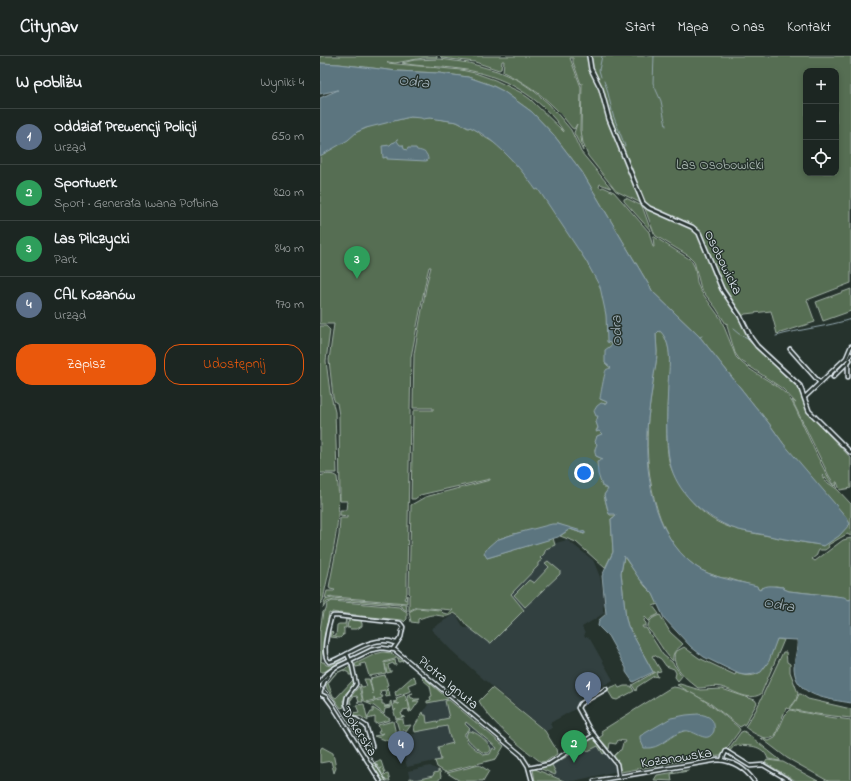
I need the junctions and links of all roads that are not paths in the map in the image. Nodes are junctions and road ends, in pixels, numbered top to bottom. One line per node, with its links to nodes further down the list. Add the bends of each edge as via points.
1 (589, 56): 9 (street, Osobowicka, via 591,69 601,89 609,119 643,203 699,233 722,289 751,338 800,386)
2 (851, 346): 5 (street)
3 (790, 349): 8 (street)
4 (851, 354): 5 (street)
5 (849, 359): 6 (street); 7 (street); 8 (street)
6 (833, 377)
7 (848, 377)
8 (820, 383): 9 (street)
9 (805, 397): 10 (street, Osobowicka, via 814,416)
10 (851, 453)
11 (396, 643): 12 (street); 13 (street, via 376,641); 13 (street, via 403,630 400,623 333,616 330,621 326,658 330,662)
12 (393, 649): 14 (street, via 376,648); 22 (street, Piotra Ignuta, via 516,751)
13 (347, 654): 14 (street)
14 (351, 660): 15 (street); 20 (street, Dokerska, via 356,684 346,703 351,716 366,726)
15 (332, 671): 16 (street, via 325,675); 18 (street, via 324,682)
16 (320, 683)
17 (606, 689): 19 (street, via 580,704 578,708)
18 (320, 694): 25 (street, Dokerska, via 332,705)
19 (594, 735): 22 (street, via 549,764); 24 (street, via 617,764)
20 (372, 746)
21 (722, 760): 23 (street, via 726,751 750,766 763,765); 24 (street, Kozanowska); 28 (street, Kozanowska, via 741,767)
22 (529, 768): 26 (street, Piotra Ignuta)
23 (781, 776): 29 (street); 30 (street)
24 (619, 777): 27 (street, Kozanowska)
25 (380, 781)
26 (532, 781)
27 (594, 781)
28 (754, 781)
29 (782, 781)
30 (789, 781)

